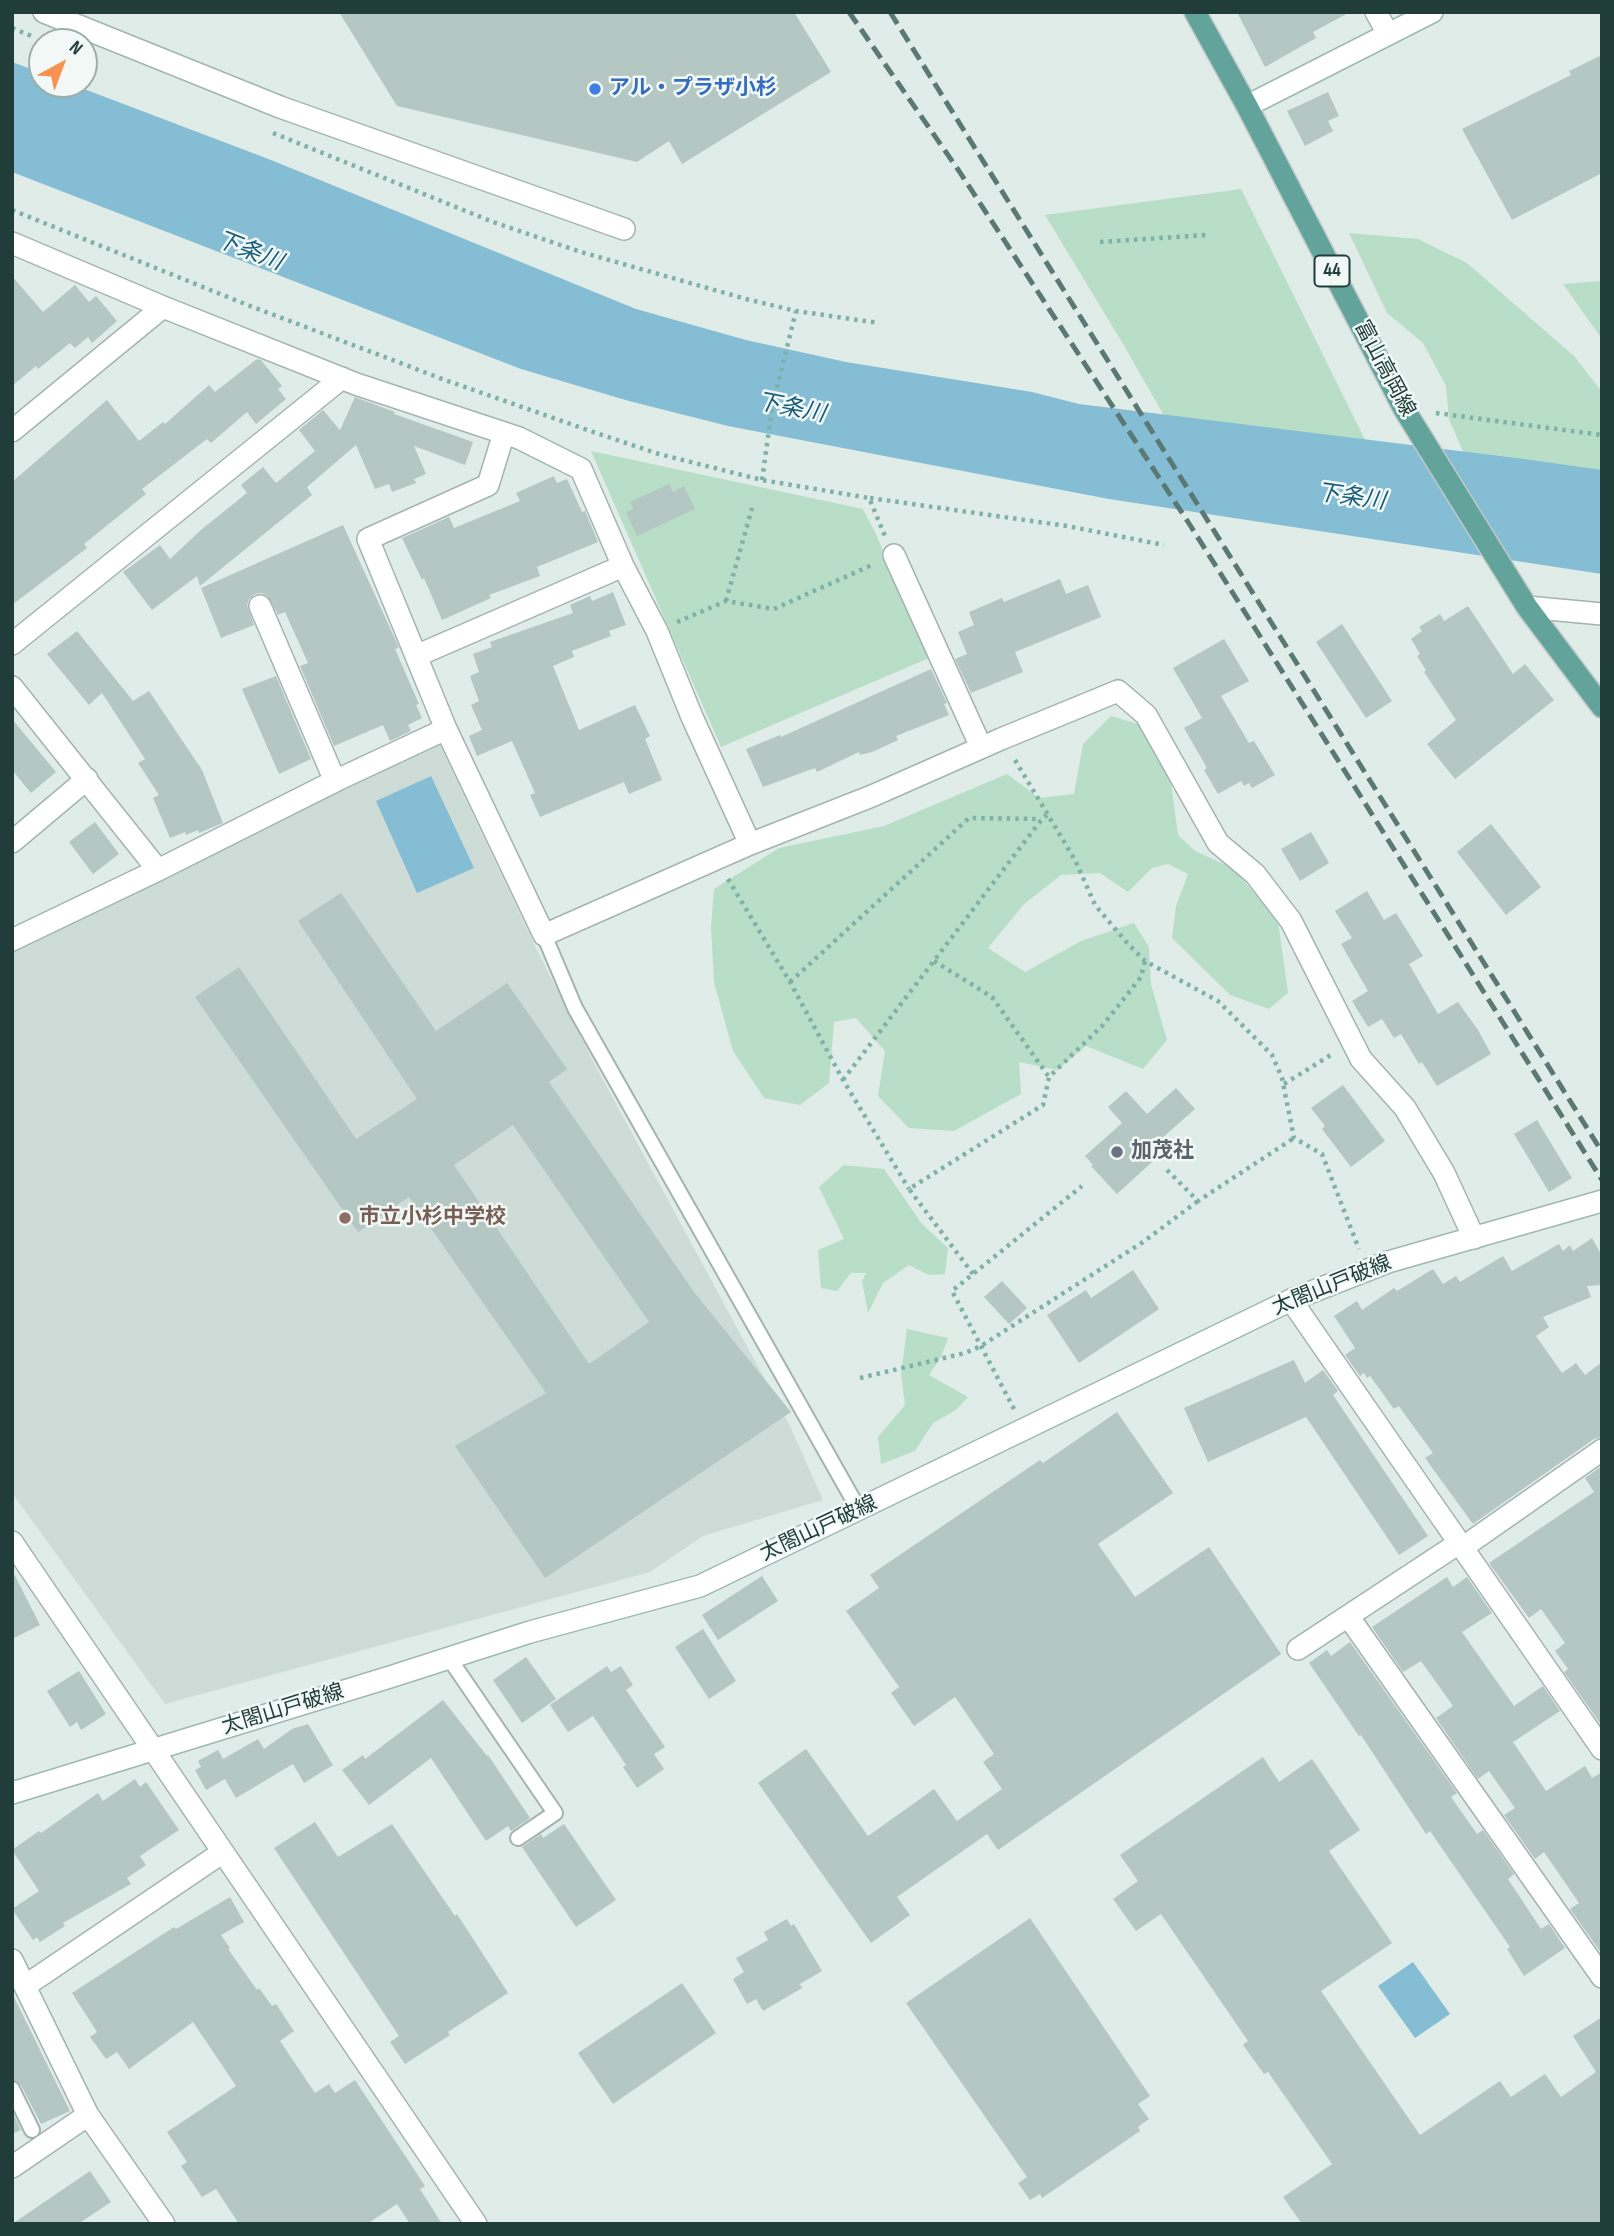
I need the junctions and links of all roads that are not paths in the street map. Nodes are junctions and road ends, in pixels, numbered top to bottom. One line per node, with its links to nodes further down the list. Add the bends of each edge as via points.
1 (44, 12): 7 (street, via 280,107)
2 (1195, 12): 6 (main road, 富山高岡線 / 44)
3 (1376, 12): 5 (street)
4 (1432, 12): 5 (street)
5 (1388, 34): 6 (street)
6 (1247, 106): 16 (main road, 富山高岡線 / 44, via 1404,409)
7 (624, 229)
8 (12, 243): 9 (street)
9 (163, 307): 10 (street); 11 (street)
10 (342, 378): 12 (street); 18 (street)
11 (12, 431)
12 (504, 433): 14 (street, via 581,469); 19 (street, via 488,485 368,539)
13 (894, 555): 23 (street)
14 (623, 565): 19 (street); 27 (street, via 657,631)
15 (260, 606): 25 (street)
16 (1527, 607): 17 (street); 21 (main road, 富山高岡線 / 44)
17 (1602, 614)
18 (12, 644)
19 (416, 656): 22 (street)
20 (12, 687): 24 (street)
21 (1602, 707)
22 (446, 729): 25 (street); 29 (street)
23 (981, 747): 27 (street); 32 (street, via 1118,691 1146,715 1218,843 1255,874 1291,921 1362,1059 1405,1108 1444,1172)
24 (87, 779): 26 (street); 28 (street)
25 (335, 781): 28 (street)
26 (12, 842)
27 (750, 844): 29 (street)
28 (158, 870): 30 (street)
29 (544, 935): 35 (lane, via 575,1008)
30 (12, 940)
31 (1602, 1201): 32 (street, 太閤山戸破線)
32 (1474, 1238): 33 (street, 太閤山戸破線, via 1388,1262)
33 (1291, 1300): 35 (street, 太閤山戸破線); 37 (street)
34 (1602, 1450): 37 (street)
35 (859, 1510): 40 (street, 太閤山戸破線, via 700,1586)
36 (12, 1542): 41 (street)
37 (1460, 1545): 38 (street); 42 (street)
38 (1348, 1616): 39 (street); 47 (street)
39 (1298, 1649)
40 (449, 1658): 41 (street, 太閤山戸破線); 44 (lane, via 555,1813)
41 (153, 1749): 43 (street, 太閤山戸破線); 45 (street)
42 (1602, 1749)
43 (12, 1793)
44 (518, 1838)
45 (223, 1852): 48 (street); 54 (street)
46 (12, 1960): 48 (street)
47 (1602, 1977)
48 (25, 1986): 50 (street)
49 (12, 2089): 51 (lane)
50 (88, 2115): 52 (street); 53 (street)
51 (32, 2130)
52 (12, 2167)
53 (164, 2224)
54 (476, 2224)

